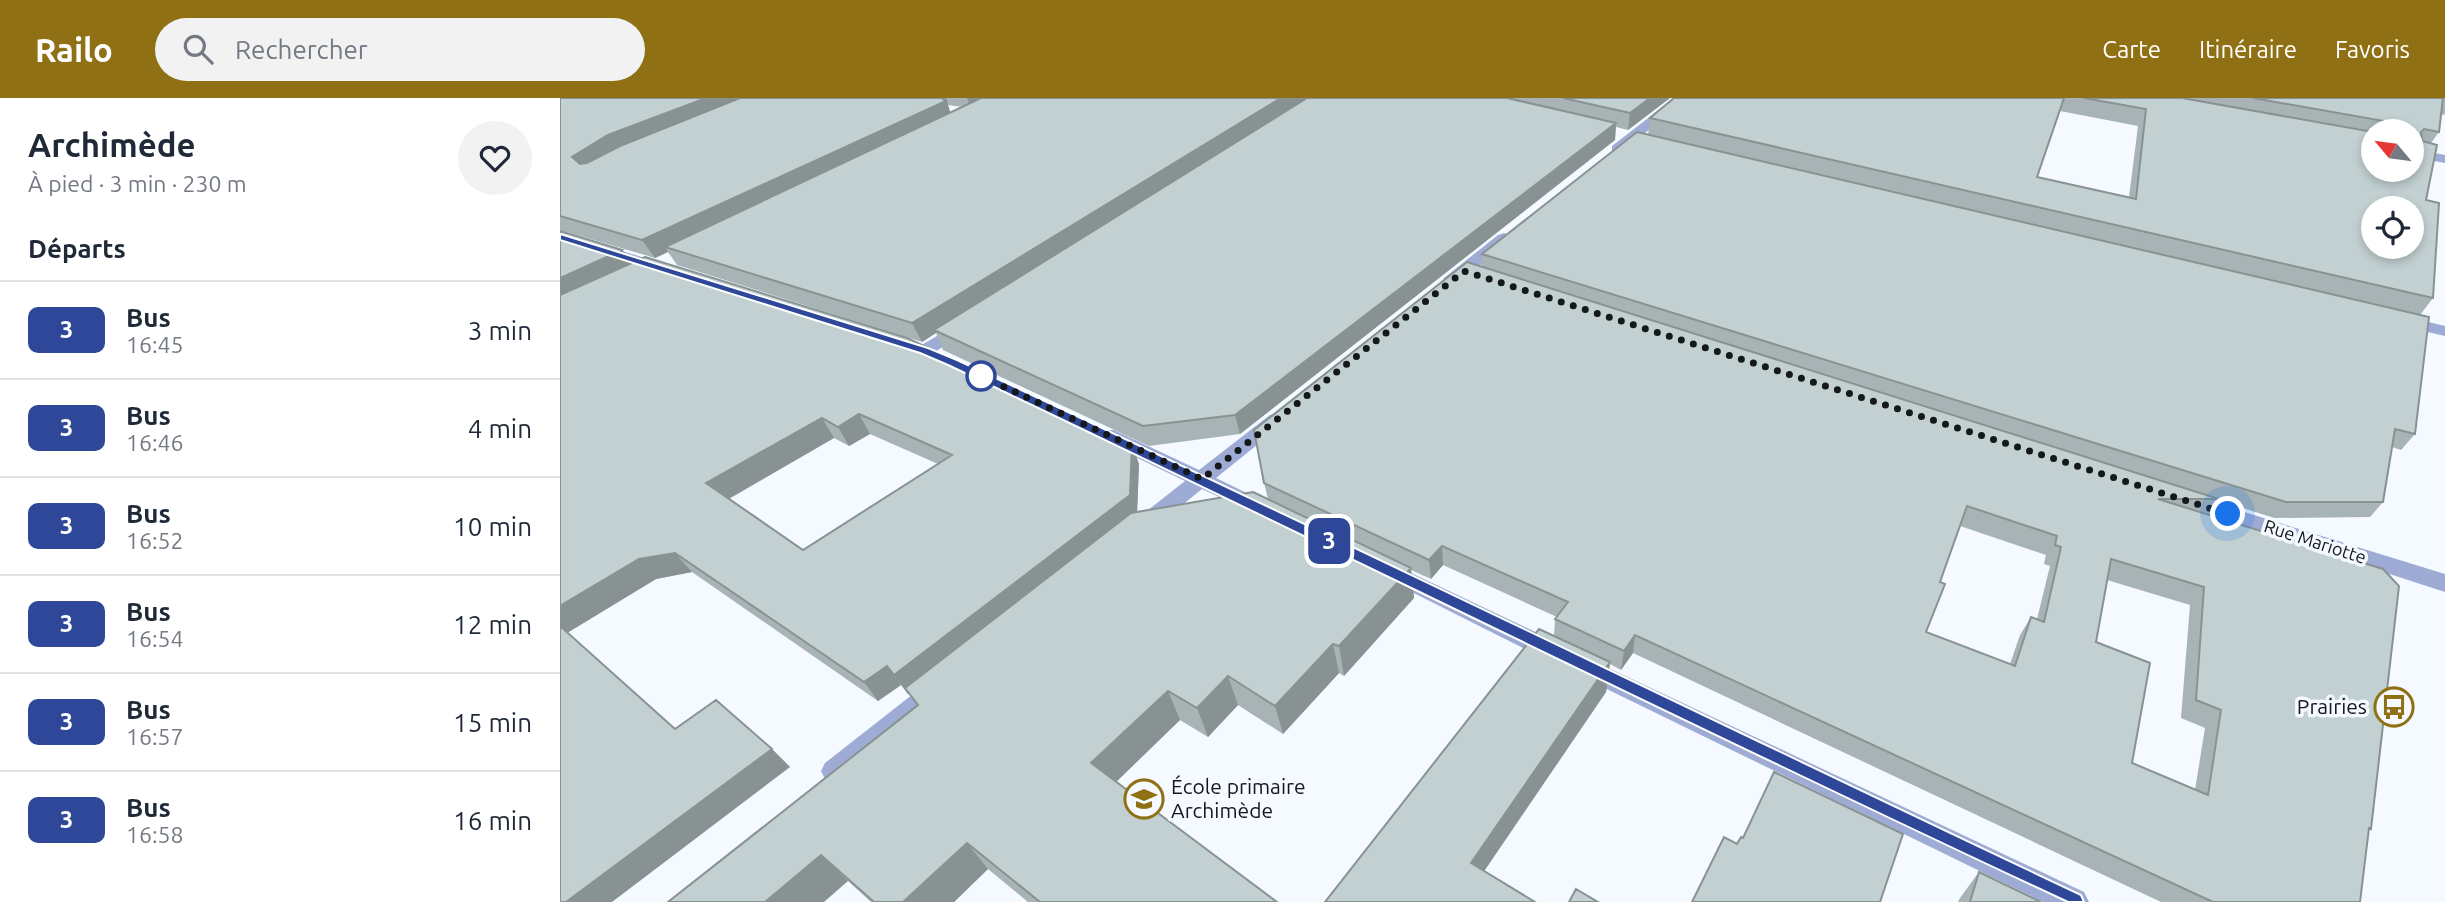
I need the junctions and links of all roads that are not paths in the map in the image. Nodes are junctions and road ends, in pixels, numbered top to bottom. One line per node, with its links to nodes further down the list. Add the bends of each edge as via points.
1 (1682, 98): 4 (street)
2 (2424, 155): 3 (street)
3 (2445, 159)
4 (1600, 162)
5 (1516, 229): 7 (street)
6 (560, 237): 8 (street, via 669,267)
7 (1464, 271): 9 (street); 10 (street)
8 (633, 278)
9 (1490, 279)
10 (1431, 297)
11 (980, 315): 14 (street, via 917,349)
12 (2377, 315): 13 (street)
13 (2445, 331)
14 (943, 359)
15 (1289, 410): 17 (street)
16 (1087, 425): 17 (street)
17 (1202, 479): 19 (street); 20 (street)
18 (2162, 493): 22 (street, Rue Mariotte)
19 (1273, 514)
20 (1126, 540)
21 (1361, 557): 25 (street)
22 (2445, 583)
23 (962, 669): 24 (street)
24 (810, 790)
25 (2074, 902)

